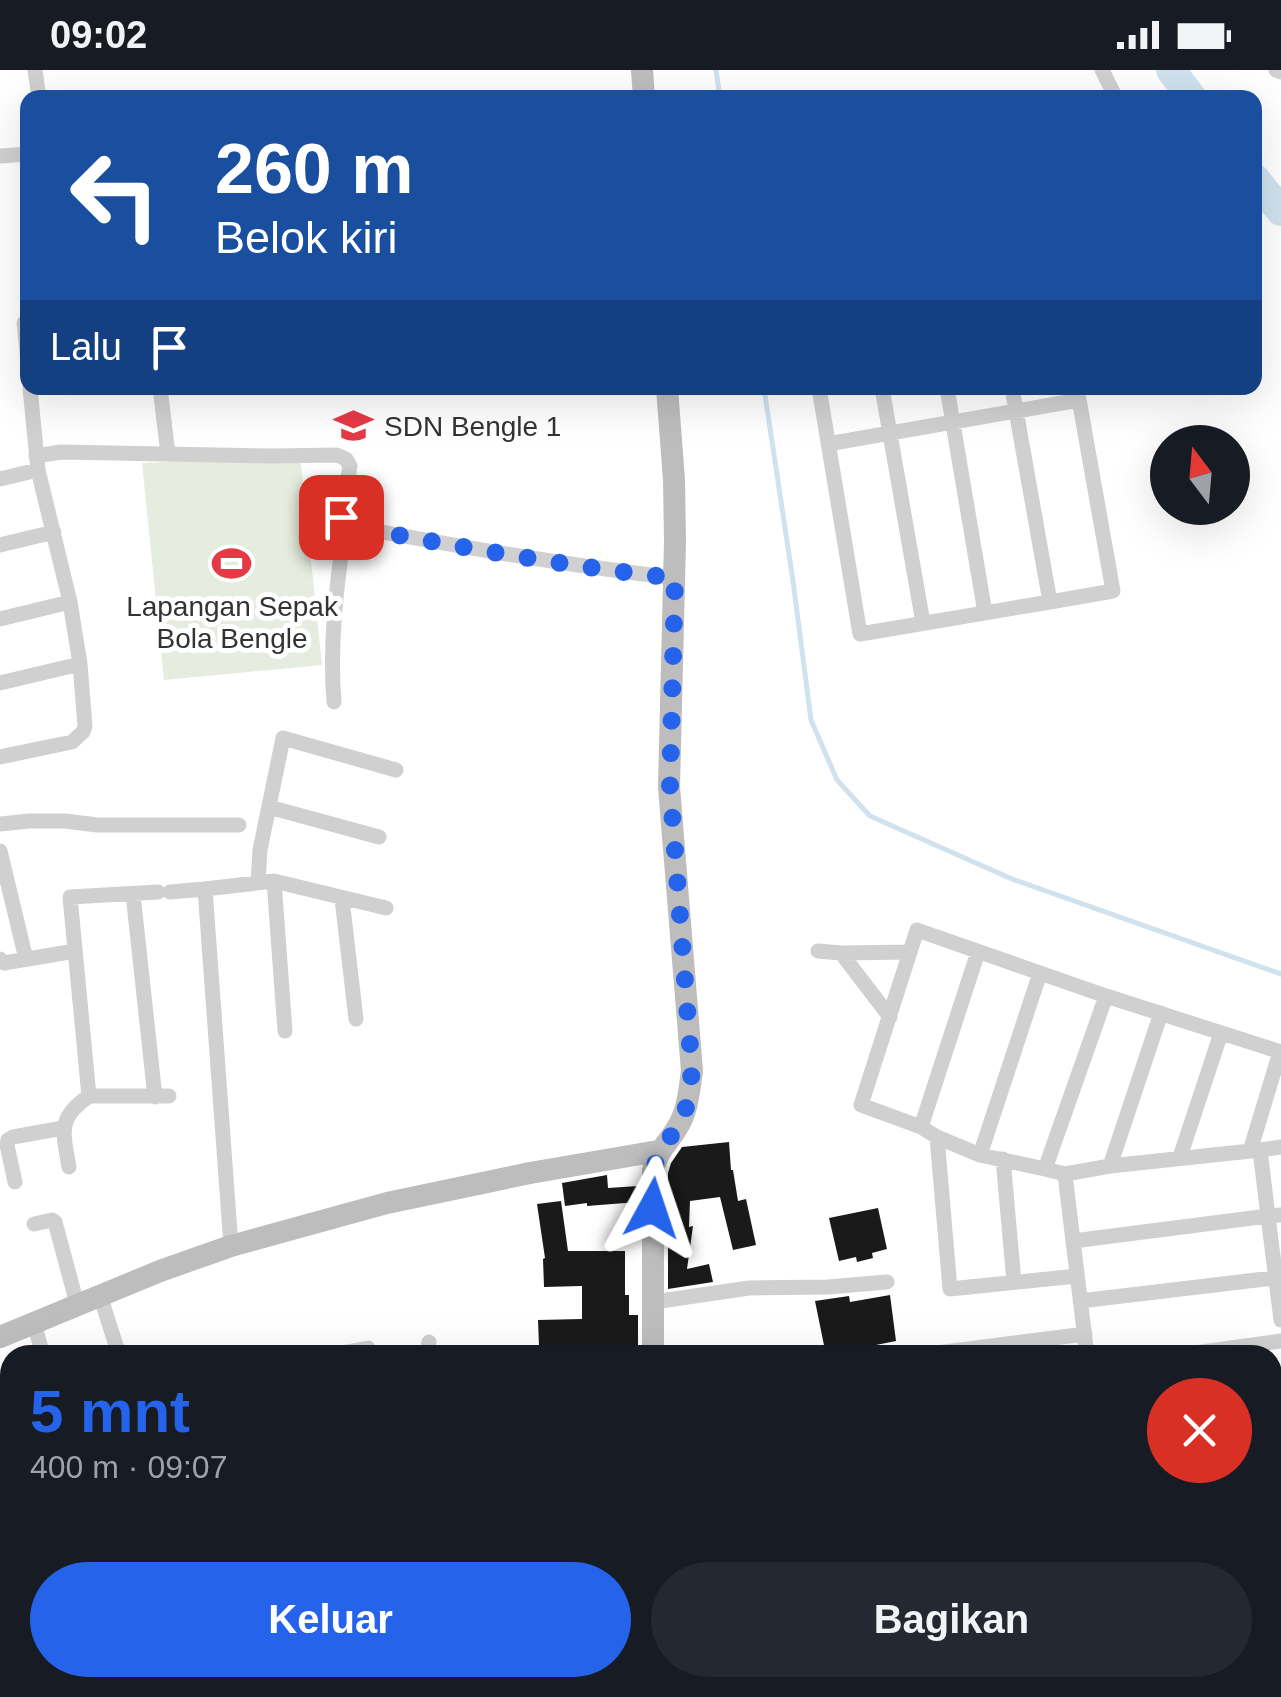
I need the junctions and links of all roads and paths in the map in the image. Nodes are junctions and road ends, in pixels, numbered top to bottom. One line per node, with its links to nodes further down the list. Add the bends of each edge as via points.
1 (31, 395): 15 (street)
2 (161, 395): 14 (street)
3 (668, 395): 20 (street)
4 (819, 395): 13 (street)
5 (883, 395): 12 (street)
6 (947, 395): 11 (street)
7 (1013, 395): 10 (street)
8 (1074, 395): 10 (street)
9 (1078, 395): 22 (street, via 1113,592)
10 (1016, 411): 11 (street); 22 (street)
11 (952, 422): 12 (street); 23 (street)
12 (890, 433): 13 (street); 25 (street)
13 (828, 444): 25 (street, via 860,634)
14 (168, 454): 15 (street, via 62,452); 17 (street, via 342,456 350,466)
15 (37, 463): 16 (street); 18 (street)
16 (0, 479)
17 (345, 525): 20 (street); 28 (street, via 334,604)
18 (54, 532): 19 (street); 21 (street)
19 (0, 545)
20 (675, 578): 61 (street, via 670,786 692,1072 685,1113)
21 (70, 602): 24 (street); 26 (street)
22 (1050, 602): 23 (street)
23 (984, 613): 25 (street)
24 (0, 618)
25 (923, 623)
26 (80, 664): 27 (street); 29 (street, via 83,732 72,742)
27 (0, 683)
28 (334, 702)
29 (0, 758)
30 (396, 770): 31 (street, via 283,738)
31 (269, 807): 34 (street); 36 (street, via 260,850)
32 (0, 824): 33 (street)
33 (239, 826)
34 (379, 837)
35 (0, 852): 47 (street)
36 (266, 882): 37 (street); 39 (street); 53 (street)
37 (205, 889): 38 (street); 74 (street)
38 (132, 894): 41 (street, via 70,896); 56 (street, via 162,1096)
39 (342, 899): 40 (street); 52 (street)
40 (386, 908)
41 (75, 951): 47 (street); 56 (street)
42 (818, 951): 45 (street)
43 (910, 952): 44 (street, via 916,930); 45 (street); 51 (street)
44 (978, 952): 48 (street); 57 (street)
45 (841, 953): 51 (street)
46 (0, 959): 47 (street)
47 (26, 959)
48 (1040, 973): 49 (street); 63 (street)
49 (1106, 996): 50 (street); 68 (street)
50 (1161, 1013): 54 (street); 66 (street)
51 (890, 1016): 57 (street, via 861,1105)
52 (356, 1019)
53 (285, 1030)
54 (1221, 1033): 55 (street); 64 (street)
55 (1281, 1052): 62 (street)
56 (89, 1096): 58 (street)
57 (921, 1127): 59 (street)
58 (62, 1128): 67 (street); 70 (street, via 8,1140)
59 (937, 1137): 63 (street); 78 (street, via 950,1289)
60 (1281, 1147): 62 (street)
61 (658, 1151): 74 (street, via 387,1203); 80 (street, via 652,1187)
62 (1255, 1151): 64 (street); 71 (street)
63 (980, 1155): 65 (street)
64 (1180, 1157): 66 (street)
65 (1002, 1159): 68 (street); 78 (street)
66 (1110, 1166): 69 (street)
67 (70, 1167)
68 (1045, 1168): 69 (street)
69 (1064, 1174): 73 (street)
70 (15, 1182)
71 (1275, 1216): 73 (street); 76 (street)
72 (34, 1224): 82 (street, via 56,1222)
73 (1073, 1240): 75 (street)
74 (232, 1246): 79 (street)
75 (1077, 1276): 78 (street); 81 (street)
76 (1278, 1277): 81 (street); 83 (street)
77 (887, 1282): 80 (street, via 749,1288)
78 (1014, 1282)
79 (100, 1295): 82 (street); 89 (street)
80 (654, 1302): 90 (street)
81 (1080, 1302): 85 (street)
82 (76, 1304): 84 (street)
83 (1281, 1320)
84 (34, 1323): 86 (street); 88 (street)
85 (1084, 1334): 91 (street); 92 (street)
86 (0, 1337)
87 (1281, 1341): 93 (street)
88 (40, 1345)
89 (116, 1345)
90 (654, 1345)
91 (1033, 1345)
92 (1086, 1345)
93 (1252, 1345)

